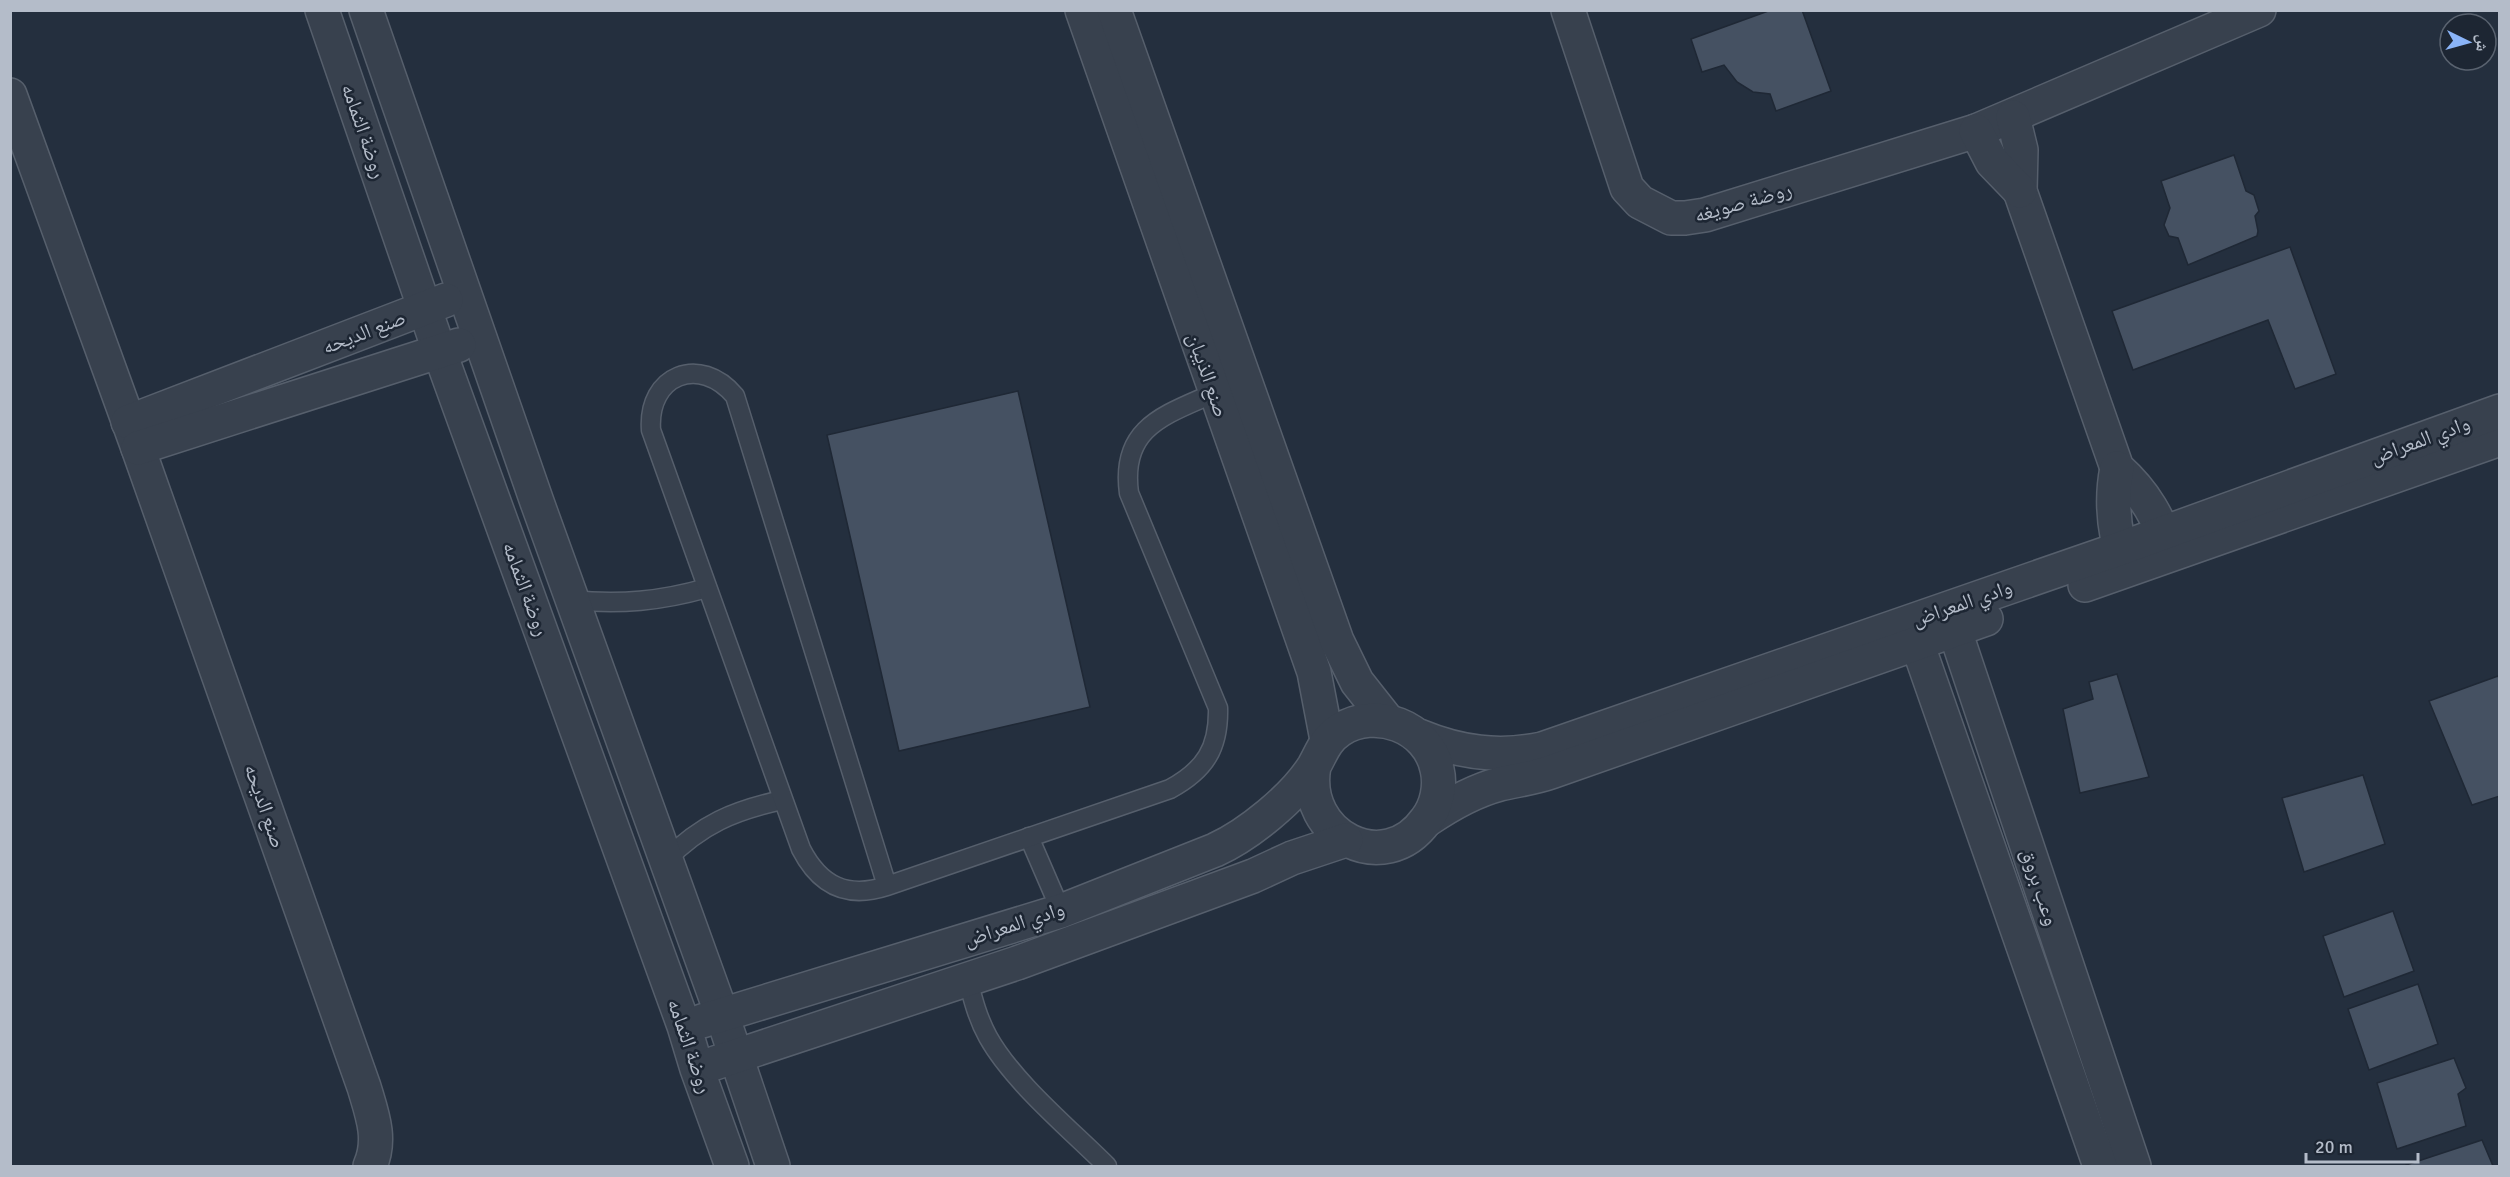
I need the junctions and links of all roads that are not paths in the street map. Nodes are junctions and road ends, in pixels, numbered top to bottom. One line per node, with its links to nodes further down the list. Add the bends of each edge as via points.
1 (322, 10): 12 (street, روضة الثمامه)
2 (366, 10): 11 (street, روضة الثمامه)
3 (1082, 10): 15 (street, صنع الذيبان)
4 (1114, 10): 26 (street, صنع الذيبان, via 1337,641 1357,682)
5 (1568, 10): 9 (street, روضة صويغه, via 1627,188 1640,202 1671,218 1705,215)
6 (2259, 10): 8 (street, روضة صويغه)
7 (10, 95): 17 (street, صنع الديحه)
8 (2013, 117): 9 (street, روضة صويغه); 10 (street, via 2021,150)
9 (1976, 131): 10 (street, via 1992,162)
10 (2020, 191): 19 (street)
11 (464, 292): 12 (street, صنع الديحه); 13 (street, روضة الثمامه)
12 (425, 308): 14 (street, روضة الثمامه); 17 (street, صنع الديحه)
13 (481, 336): 14 (street, صنع الديحه); 23 (street, روضة الثمامه)
14 (440, 353): 17 (street, صنع الديحه); 40 (street, روضة الثمامه)
15 (1214, 393): 28 (street, صنع الذيبان, via 1314,672); 31 (lane, via 1150,424 1137,438 1127,474 1130,493 1218,708 1213,748 1188,780 1170,789)
16 (2499, 411): 20 (street, وادي المعراض)
17 (133, 435): 43 (street, صنع الديحه, via 364,1087 377,1130)
18 (2499, 439): 20 (street, وادي المعراض)
19 (2118, 468): 20 (street, via 2154,511); 21 (street, via 2113,516)
20 (2167, 544): 21 (street, وادي المعراض)
21 (2123, 560): 24 (street, وادي المعراض)
22 (707, 588): 23 (lane, via 640,603); 29 (lane); 34 (lane, via 651,430 649,414 664,385 678,376 694,373 711,376 735,396)
23 (572, 600): 33 (street, روضة الثمامه)
24 (1951, 619): 25 (street, وادي المعراض); 48 (street, وعب بروق)
25 (1913, 632): 27 (street, وادي المعراض, via 1517,755 1442,746); 30 (street, وادي المعراض, via 1551,772 1474,793); 47 (street, وعب بروق)
26 (1387, 720): 27 (street, وادي المعراض); 28 (street, وادي المعراض, via 1355,723)
27 (1419, 736): 30 (street, وادي المعراض, via 1437,768 1437,794)
28 (1321, 753): 32 (street, وادي المعراض, via 1311,780 1313,799 1331,830); 35 (street, وادي المعراض, via 1285,799 1238,840)
29 (782, 800): 33 (lane, via 730,814 706,826); 34 (lane, via 801,849 821,878 853,891)
30 (1427, 820): 32 (street, وادي المعراض, via 1399,843 1363,846)
31 (1029, 837): 34 (lane); 35 (lane)
32 (1346, 840): 37 (street, وادي المعراض)
33 (666, 860): 39 (street, روضة الثمامه)
34 (887, 886)
35 (1061, 911): 36 (street, وادي المعراض)
36 (1004, 928): 37 (street); 39 (street, وادي المعراض)
37 (1017, 963): 38 (street, وادي المعراض)
38 (969, 980): 41 (street, وادي المعراض); 46 (lane, via 975,1010 1004,1062)
39 (722, 1016): 40 (street, وادي المعراض); 41 (street, روضة الثمامه)
40 (684, 1026): 42 (street, روضة الثمامه)
41 (735, 1057): 42 (street, وادي المعراض); 45 (street, روضة الثمامه)
42 (697, 1069): 44 (street, روضة الثمامه)
43 (370, 1167)
44 (732, 1167)
45 (773, 1167)
46 (1107, 1167)
47 (2100, 1167)
48 (2134, 1167)

